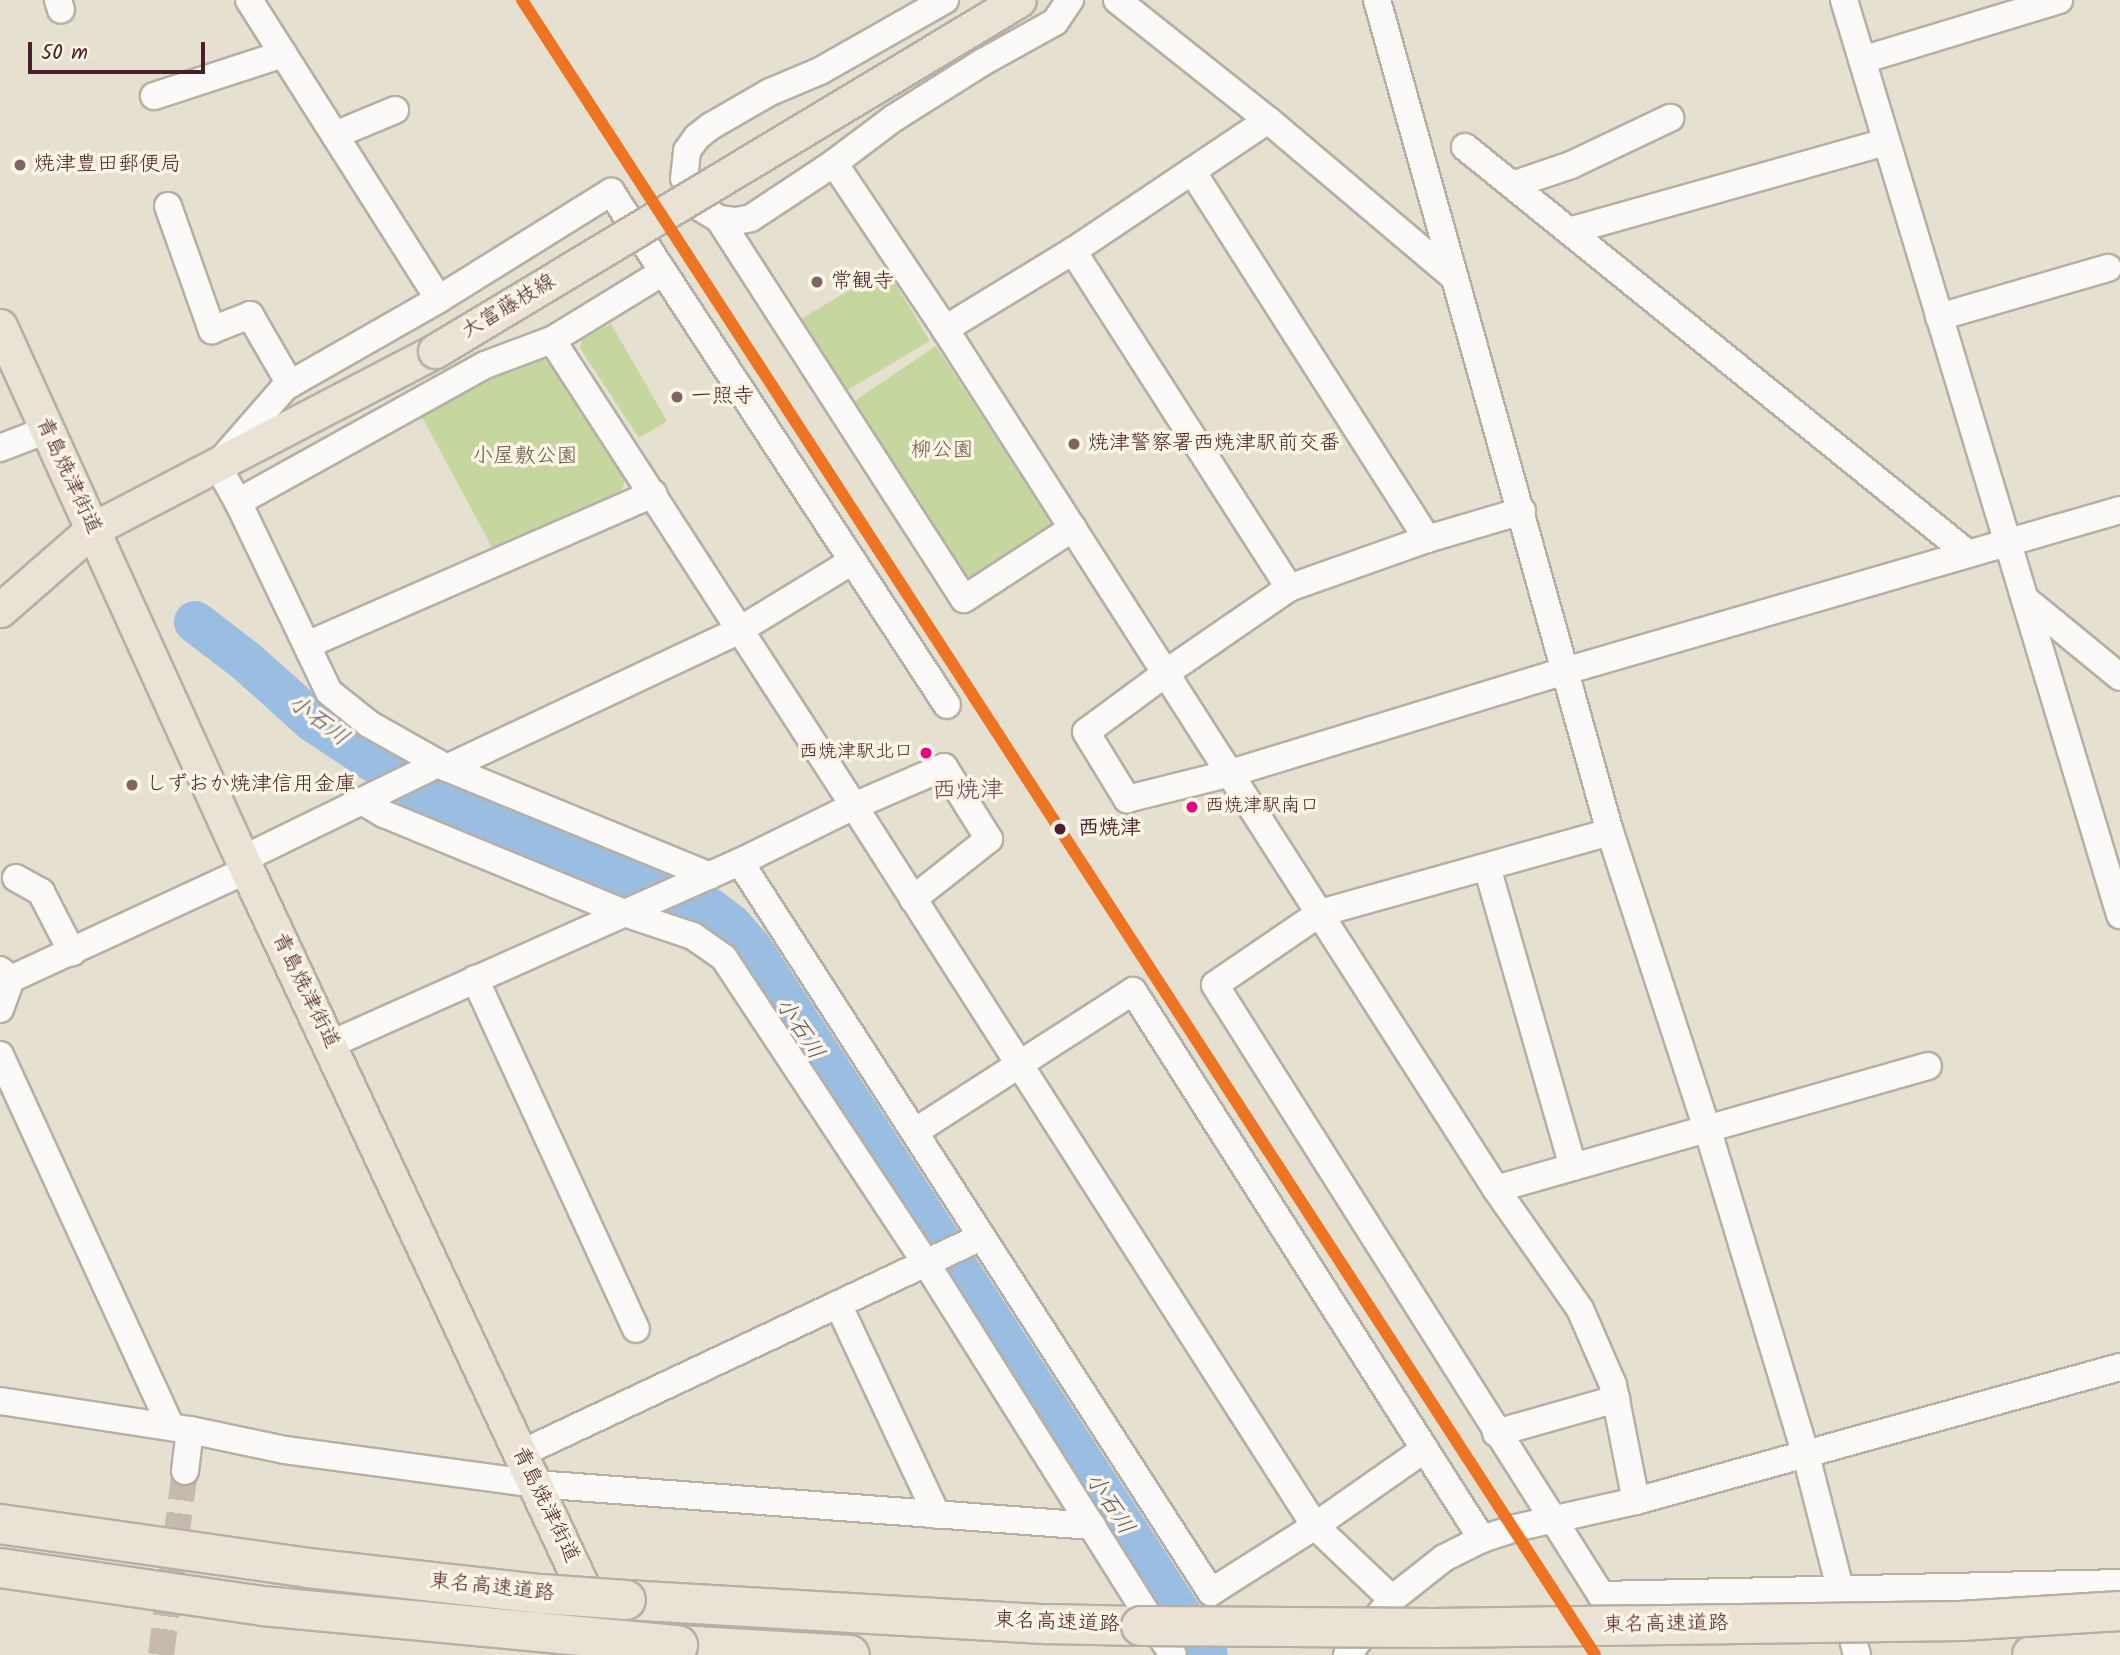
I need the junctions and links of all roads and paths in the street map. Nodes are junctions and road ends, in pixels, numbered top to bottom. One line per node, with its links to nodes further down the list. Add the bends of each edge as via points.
1 (249, 0): 9 (street)
2 (945, 0): 22 (street, via 821,71 770,92 696,137 687,151 684,178 701,208)
3 (1019, 0): 36 (main road, 大富藤枝線, bridge, via 435,351)
4 (1070, 0): 18 (street, via 1055,22 894,118)
5 (1117, 0): 14 (street)
6 (1377, 0): 27 (street)
7 (1844, 0): 10 (street)
8 (2059, 0): 10 (street)
9 (284, 54): 11 (street); 15 (street)
10 (1862, 60): 16 (street)
11 (154, 96)
12 (395, 110): 15 (street)
13 (1670, 118): 20 (street, via 1571,165)
14 (1268, 120): 19 (street); 27 (street)
15 (335, 135): 28 (street)
16 (1886, 142): 23 (street); 29 (street)
17 (1465, 147): 20 (street)
18 (834, 163): 22 (street, via 751,218); 31 (street)
19 (1192, 171): 24 (street); 43 (street)
20 (1512, 185): 23 (street)
21 (168, 206): 33 (street, via 212,330 250,316)
22 (719, 219): 41 (street, via 964,599)
23 (1569, 231): 45 (street)
24 (1073, 251): 31 (street); 47 (street)
25 (2108, 268): 29 (street)
26 (663, 272): 28 (street, via 611,192); 32 (street); 46 (street)
27 (1455, 278): 40 (street)
28 (439, 299): 33 (street)
29 (1938, 317): 44 (street)
30 (0, 326): 34 (main road, 青島焼津街道)
31 (945, 329): 41 (street)
32 (552, 340): 37 (street); 38 (street, via 485,365)
33 (290, 384): 36 (street)
34 (47, 430): 35 (street); 42 (main road, 青島焼津街道)
35 (0, 448)
36 (217, 466): 38 (street); 42 (main road, 大富藤枝線)
37 (653, 494): 50 (street); 51 (street)
38 (238, 502): 51 (street)
39 (2120, 510): 44 (street)
40 (1522, 511): 43 (street); 52 (street)
41 (1073, 528): 53 (street)
42 (93, 529): 49 (main road, 大富藤枝線); 62 (main road, 青島焼津街道)
43 (1427, 539): 47 (street)
44 (2006, 542): 45 (street); 48 (street)
45 (1968, 553): 52 (street)
46 (851, 562): 50 (street); 55 (street)
47 (1289, 588): 53 (street)
48 (2025, 599): 54 (street); 69 (street)
49 (0, 610)
50 (738, 631): 56 (street); 59 (street)
51 (307, 645): 56 (street, via 329,692)
52 (1565, 671): 57 (street); 60 (street)
53 (1166, 673): 57 (street); 57 (street, via 1086,732 1127,799)
54 (2120, 677)
55 (947, 705)
56 (437, 767): 58 (street); 64 (street)
57 (1231, 773): 68 (street)
58 (368, 798): 62 (street); 67 (street, via 384,814)
59 (854, 806): 61 (street); 66 (street); 66 (street, via 944,767 989,839)
60 (1610, 832): 63 (street); 79 (street)
61 (740, 862): 64 (street); 78 (street)
62 (245, 865): 70 (street); 74 (main road, 青島焼津街道)
63 (1487, 867): 68 (street); 80 (street)
64 (710, 876): 67 (street)
65 (16, 878): 70 (street, via 41,892)
66 (914, 899): 76 (street)
67 (624, 913): 72 (street); 83 (street, via 693,936 724,958)
68 (1320, 913): 81 (street); 90 (street, via 1215,985)
69 (2120, 915)
70 (72, 951): 71 (street)
71 (6, 974): 73 (street)
72 (475, 979): 74 (street); 85 (street)
73 (0, 1009)
74 (331, 1044): 92 (main road, 青島焼津街道)
75 (0, 1055): 89 (street)
76 (1020, 1063): 78 (street); 91 (street, via 1133,991); 101 (street)
77 (1928, 1066): 79 (street)
78 (916, 1131): 82 (street)
79 (1707, 1131): 80 (street); 93 (street)
80 (1573, 1167): 81 (street)
81 (1496, 1189): 87 (street, via 1580,1310)
82 (981, 1237): 83 (street); 101 (street, via 1211,1592)
83 (926, 1263): 84 (street); 100 (street)
84 (838, 1304): 92 (street); 97 (street)
85 (636, 1329)
86 (2120, 1367): 93 (street)
87 (1616, 1399): 90 (street); 96 (street)
88 (0, 1401): 89 (street)
89 (181, 1429): 94 (street); 95 (street, via 285,1450)
90 (1496, 1433): 98 (street)
91 (1424, 1449): 101 (street); 102 (street)
92 (520, 1454): 95 (main road, 青島焼津街道)
93 (1806, 1455): 96 (street); 105 (street)
94 (185, 1471)
95 (537, 1485): 97 (street); 109 (main road, 青島焼津街道)
96 (1636, 1501): 98 (street)
97 (937, 1515): 100 (street)
98 (1552, 1520): 102 (street); 105 (street, via 1601,1595)
99 (0, 1524): 107 (highway, 東名高速道路, bridge, via 308,1568 541,1594 1048,1624 1408,1628 1907,1622)
100 (1092, 1526): 111 (street)
101 (1315, 1526): 106 (street)
102 (1482, 1539): 106 (street, via 1444,1558)
103 (0, 1568): 110 (highway, 東名高速道路, bridge, via 263,1606 678,1645)
104 (2120, 1583): 105 (street)
105 (1839, 1592): 113 (street)
106 (1392, 1599): 112 (street)
107 (2120, 1611)
108 (2120, 1651): 114 (highway)
109 (614, 1655)
110 (850, 1655)
111 (1173, 1655)
112 (1347, 1655)
113 (1857, 1655)
114 (2032, 1655)

